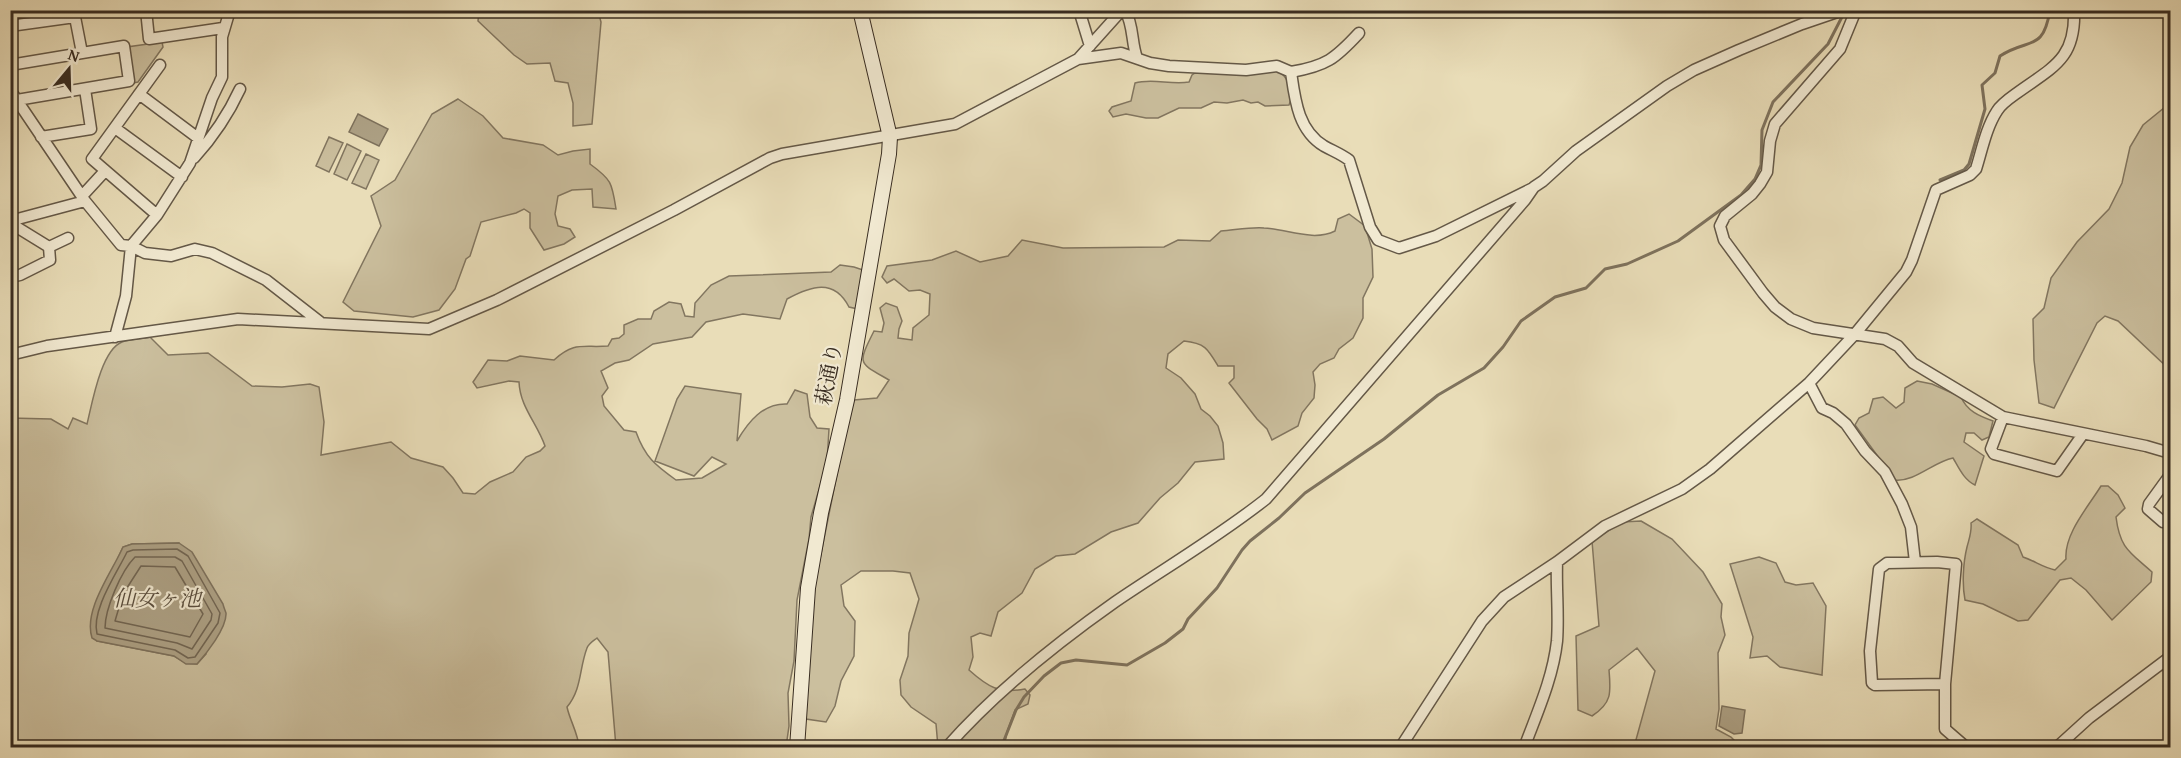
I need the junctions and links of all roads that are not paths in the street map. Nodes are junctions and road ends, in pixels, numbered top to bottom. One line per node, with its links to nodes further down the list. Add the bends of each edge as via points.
1 (146, 10): 10 (street, via 149,39)
2 (230, 10): 10 (street)
3 (860, 10): 28 (street, 萩通り)
4 (1078, 10): 12 (street)
5 (1124, 10): 12 (street); 13 (street, via 1133,33)
6 (1843, 10): 33 (street, via 1694,70 1576,151)
7 (1856, 10): 42 (street, via 1840,49 1775,124 1767,172 1760,184 1725,216 1720,226 1724,240 1775,307 1791,320 1813,328)
8 (2074, 10): 42 (street, via 2071,45 2055,65 1997,110 1976,169 1936,190 1906,272)
9 (10, 26): 14 (street, via 75,17)
10 (223, 32): 29 (street, via 222,77)
11 (1359, 33): 20 (street, via 1338,56 1316,68)
12 (1090, 46): 17 (street)
13 (1132, 46): 15 (street); 16 (street)
14 (82, 53): 18 (street); 21 (street, via 124,46 129,81)
15 (1121, 53): 16 (street); 17 (street)
16 (1137, 58): 20 (street, via 1169,66 1246,70 1277,66)
17 (1078, 59): 28 (street, via 955,124)
18 (10, 65)
19 (160, 65): 24 (street)
20 (1291, 72): 33 (street, via 1294,99 1309,134 1349,160 1370,227 1378,240 1390,246 1399,248 1436,236)
21 (85, 89): 25 (street); 27 (street, via 91,129)
22 (240, 89): 30 (street, via 213,137)
23 (10, 90): 25 (street)
24 (139, 94): 26 (street); 29 (street)
25 (17, 100): 27 (street)
26 (115, 128): 31 (street, via 92,159); 32 (street)
27 (41, 137): 34 (street)
28 (890, 137): 41 (street, via 782,154 762,162 497,300 429,328); 55 (street, 萩通り, via 847,400 808,588)
29 (198, 138): 30 (street)
30 (190, 163): 32 (street)
31 (105, 171): 34 (street); 35 (street)
32 (182, 177): 35 (street)
33 (1534, 187): 56 (street, via 1266,499 1066,637 972,717)
34 (83, 199): 36 (street); 38 (street, via 121,245)
35 (156, 215): 38 (street)
36 (10, 222): 39 (street)
37 (68, 237): 39 (street)
38 (131, 246): 41 (street, via 145,253 171,256 195,249 212,252 266,280); 43 (street, via 126,296)
39 (49, 247): 40 (street, via 50,260)
40 (10, 277)
41 (320, 322): 43 (street, via 238,319)
42 (1855, 334): 45 (street); 46 (street, via 1885,339 1898,346 1913,363)
43 (115, 337): 44 (street)
44 (10, 355)
45 (1809, 383): 51 (street, via 1682,489 1605,526); 52 (street, via 1822,408 1846,424 1885,472 1911,526)
46 (2003, 417): 47 (street); 47 (street, via 1991,449 1994,454 2057,471)
47 (2083, 434): 48 (street)
48 (2170, 453)
49 (2170, 475): 50 (street, via 2148,509 2163,522)
50 (2170, 517)
51 (1557, 562): 57 (street, via 1503,597 1482,621); 58 (street, via 1554,658)
52 (1915, 562): 54 (street, via 1956,564); 54 (street, via 1887,563 1879,569 1870,651 1872,683)
53 (2170, 657): 60 (street)
54 (1945, 684): 59 (street, via 1945,729)
55 (797, 747)
56 (945, 747)
57 (1400, 747)
58 (1524, 747)
59 (1967, 747)
60 (2056, 747)

